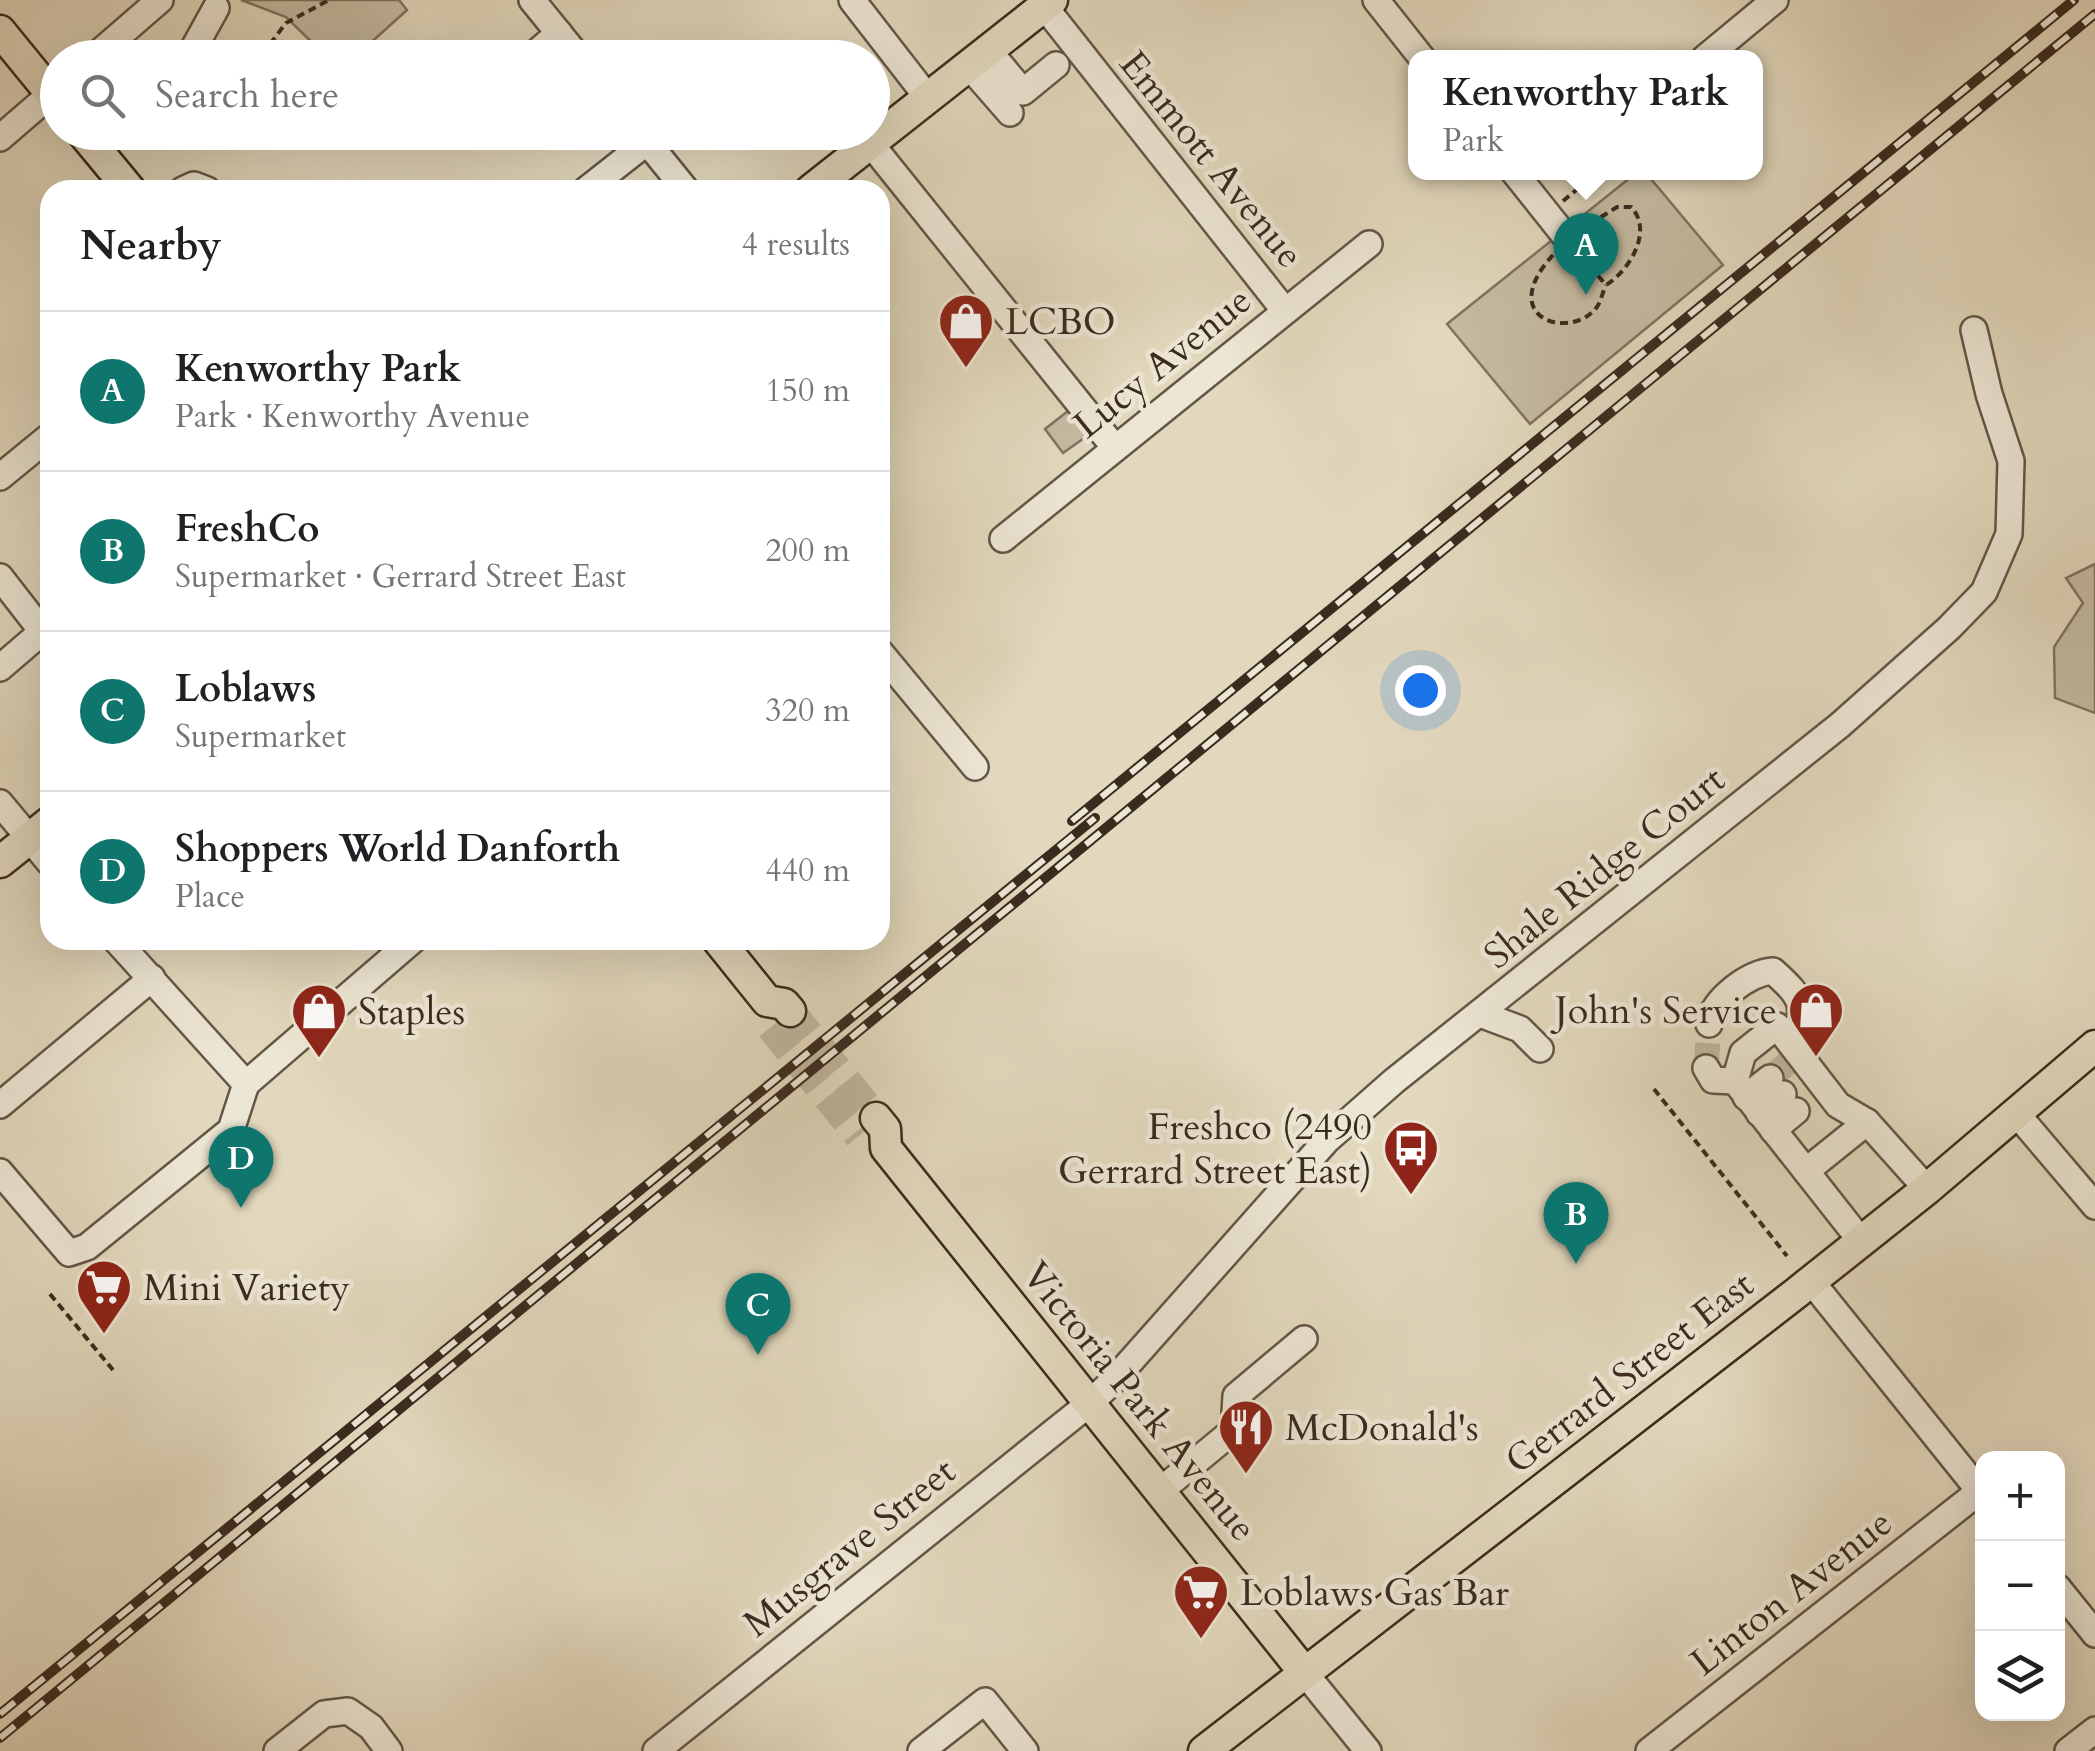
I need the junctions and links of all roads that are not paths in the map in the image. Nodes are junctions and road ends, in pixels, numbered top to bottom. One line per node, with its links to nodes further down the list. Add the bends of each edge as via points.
1 (160, 0): 10 (street)
2 (532, 0): 9 (street)
3 (852, 0): 14 (street)
4 (1376, 0): 16 (street)
5 (1775, 0): 17 (street)
6 (1048, 3): 18 (main road); 38 (street, Emmott Avenue)
7 (216, 8): 11 (street)
8 (0, 31): 20 (main road)
9 (559, 33): 12 (street); 13 (street)
10 (114, 40)
11 (199, 40)
12 (551, 40)
13 (565, 40)
14 (883, 40)
15 (890, 49): 21 (street)
16 (1416, 50)
17 (1715, 50)
18 (978, 58): 19 (street, via 1023,92); 21 (main road); 23 (street)
19 (1056, 65)
20 (40, 78)
21 (928, 98): 24 (main road)
22 (40, 107): 25 (street)
23 (1010, 113)
24 (890, 127)
25 (0, 138)
26 (97, 150): 31 (main road)
27 (629, 150): 32 (street)
28 (654, 150): 33 (street)
29 (861, 150): 34 (main road)
30 (876, 150): 41 (street)
31 (122, 180)
32 (597, 180)
33 (678, 180)
34 (824, 180)
35 (1520, 180): 36 (street)
36 (1568, 241)
37 (1370, 244): 38 (street, Lucy Avenue)
38 (1285, 311): 41 (street, Lucy Avenue)
39 (1974, 330): 58 (street, Shale Ridge Court, via 2011,462 2009,534 1984,592 1840,725)
40 (40, 444): 42 (street)
41 (1115, 448): 43 (street, Lucy Avenue)
42 (0, 477)
43 (1003, 539)
44 (0, 577): 45 (street)
45 (40, 621)
46 (40, 633): 48 (street)
47 (890, 664): 49 (street)
48 (0, 668)
49 (975, 767)
50 (0, 803): 51 (street)
51 (40, 830): 52 (main road)
52 (0, 862)
53 (125, 950): 56 (street)
54 (402, 950): 64 (street)
55 (726, 950): 57 (main road)
56 (152, 978): 64 (street); 65 (street)
57 (776, 1013)
58 (1480, 1014): 61 (street, via 1520,1029); 77 (street, Shale Ridge Court, via 1326,1140)
59 (1709, 1024): 63 (street, via 1723,999 1772,971 1802,1004)
60 (2095, 1046): 67 (main road, Gerrard Street East)
61 (1540, 1049)
62 (1706, 1068): 66 (street, via 1713,1080)
63 (1798, 1078): 66 (street); 66 (street); 66 (street, via 1777,1026 1743,1054); 68 (street)
64 (246, 1084): 71 (street, via 230,1130 87,1248 70,1253)
65 (0, 1105)
66 (1753, 1105): 70 (street)
67 (2016, 1113): 72 (main road, Gerrard Street East); 73 (street)
68 (1867, 1122): 70 (street); 72 (street)
69 (874, 1134): 77 (main road, Victoria Park Avenue)
70 (1806, 1171): 74 (street)
71 (0, 1172)
72 (1926, 1189): 74 (main road, Gerrard Street East)
73 (2095, 1206)
74 (1861, 1241): 75 (main road, Gerrard Street East)
75 (1811, 1281): 78 (street); 83 (main road, Gerrard Street East)
76 (1304, 1338): 79 (street, via 1236,1396 1234,1430)
77 (1090, 1402): 79 (main road, Victoria Park Avenue); 87 (street, Musgrave Street)
78 (1975, 1486)
79 (1160, 1491): 83 (main road, Victoria Park Avenue)
80 (1975, 1498): 92 (street, Linton Avenue)
81 (2065, 1597): 82 (street)
82 (2095, 1634)
83 (1304, 1672): 90 (main road, Gerrard Street East); 91 (street, Victoria Park Avenue)
84 (2095, 1730): 93 (street)
85 (277, 1751): 86 (street, via 324,1714 348,1711)
86 (389, 1751)
87 (656, 1751)
88 (921, 1751): 89 (street, via 985,1702)
89 (1024, 1751)
90 (1204, 1751)
91 (1368, 1751)
92 (1650, 1751)
93 (2068, 1751)

